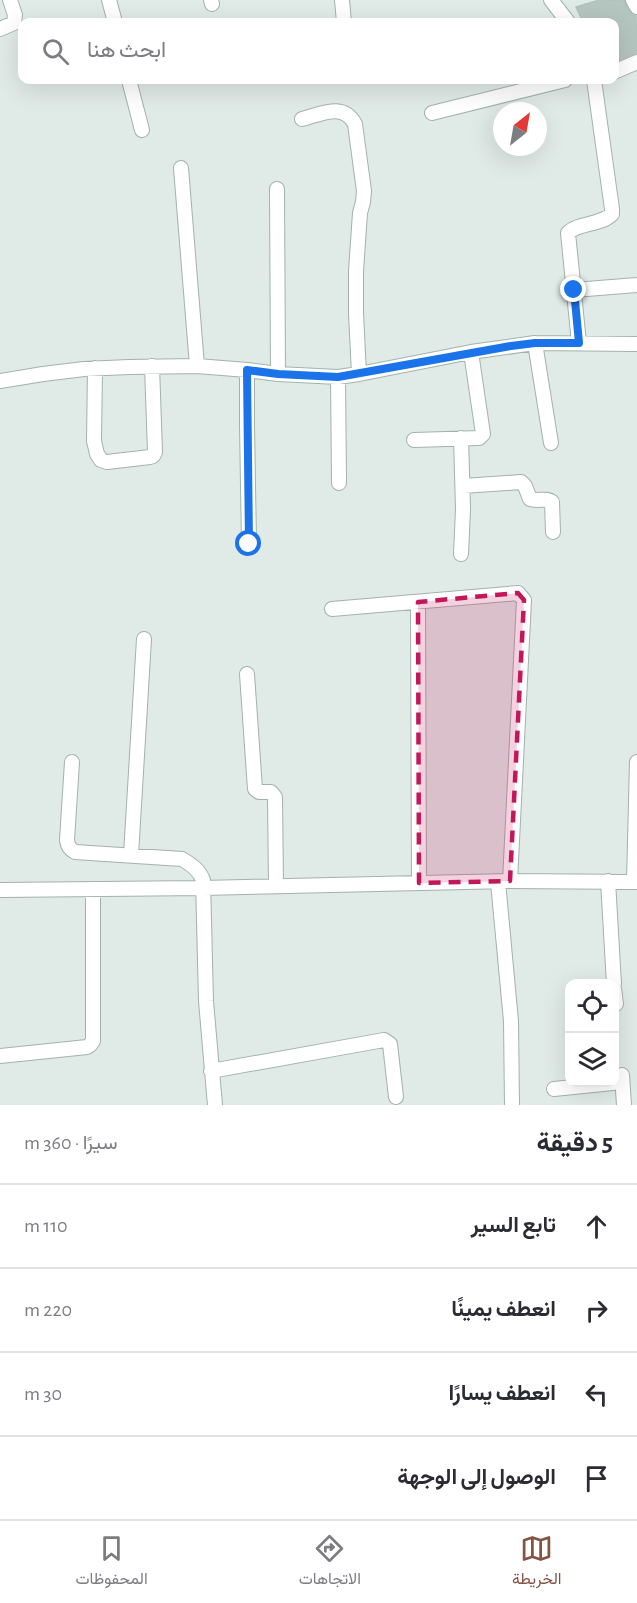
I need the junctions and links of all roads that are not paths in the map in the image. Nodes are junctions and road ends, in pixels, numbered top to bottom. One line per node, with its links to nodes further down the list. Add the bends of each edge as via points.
1 (10, 0): 10 (street, via 14,23)
2 (110, 0): 7 (street)
3 (342, 0): 8 (street)
4 (551, 0): 9 (street)
5 (633, 0): 6 (street)
6 (637, 7)
7 (114, 18)
8 (344, 18)
9 (565, 18)
10 (0, 29)
11 (637, 62): 12 (street)
12 (619, 70)
13 (130, 84): 18 (street)
14 (549, 84): 16 (street)
15 (596, 84): 22 (street, via 612,214 606,220 568,233)
16 (432, 113)
17 (302, 119): 32 (street, via 338,110 351,116 355,124 364,191 356,271)
18 (142, 130)
19 (181, 168): 28 (street)
20 (277, 189): 31 (street)
21 (637, 285): 22 (street)
22 (574, 290): 24 (street)
23 (535, 343): 24 (street); 26 (street); 37 (street)
24 (579, 343): 25 (street)
25 (637, 344)
26 (471, 352): 32 (street); 35 (street, via 483,431 479,438)
27 (152, 366): 28 (street); 29 (street); 29 (street, via 155,452 150,457 107,462 97,454 94,441)
28 (197, 366): 30 (street)
29 (96, 368): 34 (street)
30 (247, 370): 31 (street); 41 (street)
31 (278, 374): 33 (street)
32 (359, 374): 33 (street)
33 (338, 377): 38 (street)
34 (0, 381)
35 (460, 438): 36 (street); 39 (street)
36 (414, 440)
37 (551, 443)
38 (339, 483)
39 (463, 486): 40 (street, via 520,482 530,499 552,502); 42 (street)
40 (553, 532)
41 (249, 544)
42 (461, 554)
43 (418, 602): 44 (street); 50 (street, via 519,593 524,600); 53 (street)
44 (332, 609)
45 (144, 639): 49 (street)
46 (248, 674): 54 (street, via 255,789 271,792 275,798)
47 (72, 762): 49 (street, via 68,846 75,852)
48 (637, 762): 52 (street)
49 (131, 855): 55 (street, via 182,859 200,874)
50 (504, 881): 51 (street); 53 (street); 64 (street)
51 (608, 881): 52 (street); 58 (street)
52 (635, 882)
53 (419, 883): 54 (street)
54 (276, 886): 55 (street)
55 (202, 888): 56 (street); 60 (street)
56 (93, 889): 57 (street); 59 (street, via 93,1041 87,1047)
57 (0, 890)
58 (614, 979)
59 (0, 1056)
60 (212, 1071): 62 (street, via 384,1040 390,1044); 63 (street)
61 (554, 1089): 65 (street, via 622,1079)
62 (396, 1097)
63 (214, 1105)
64 (512, 1105)
65 (624, 1105)

